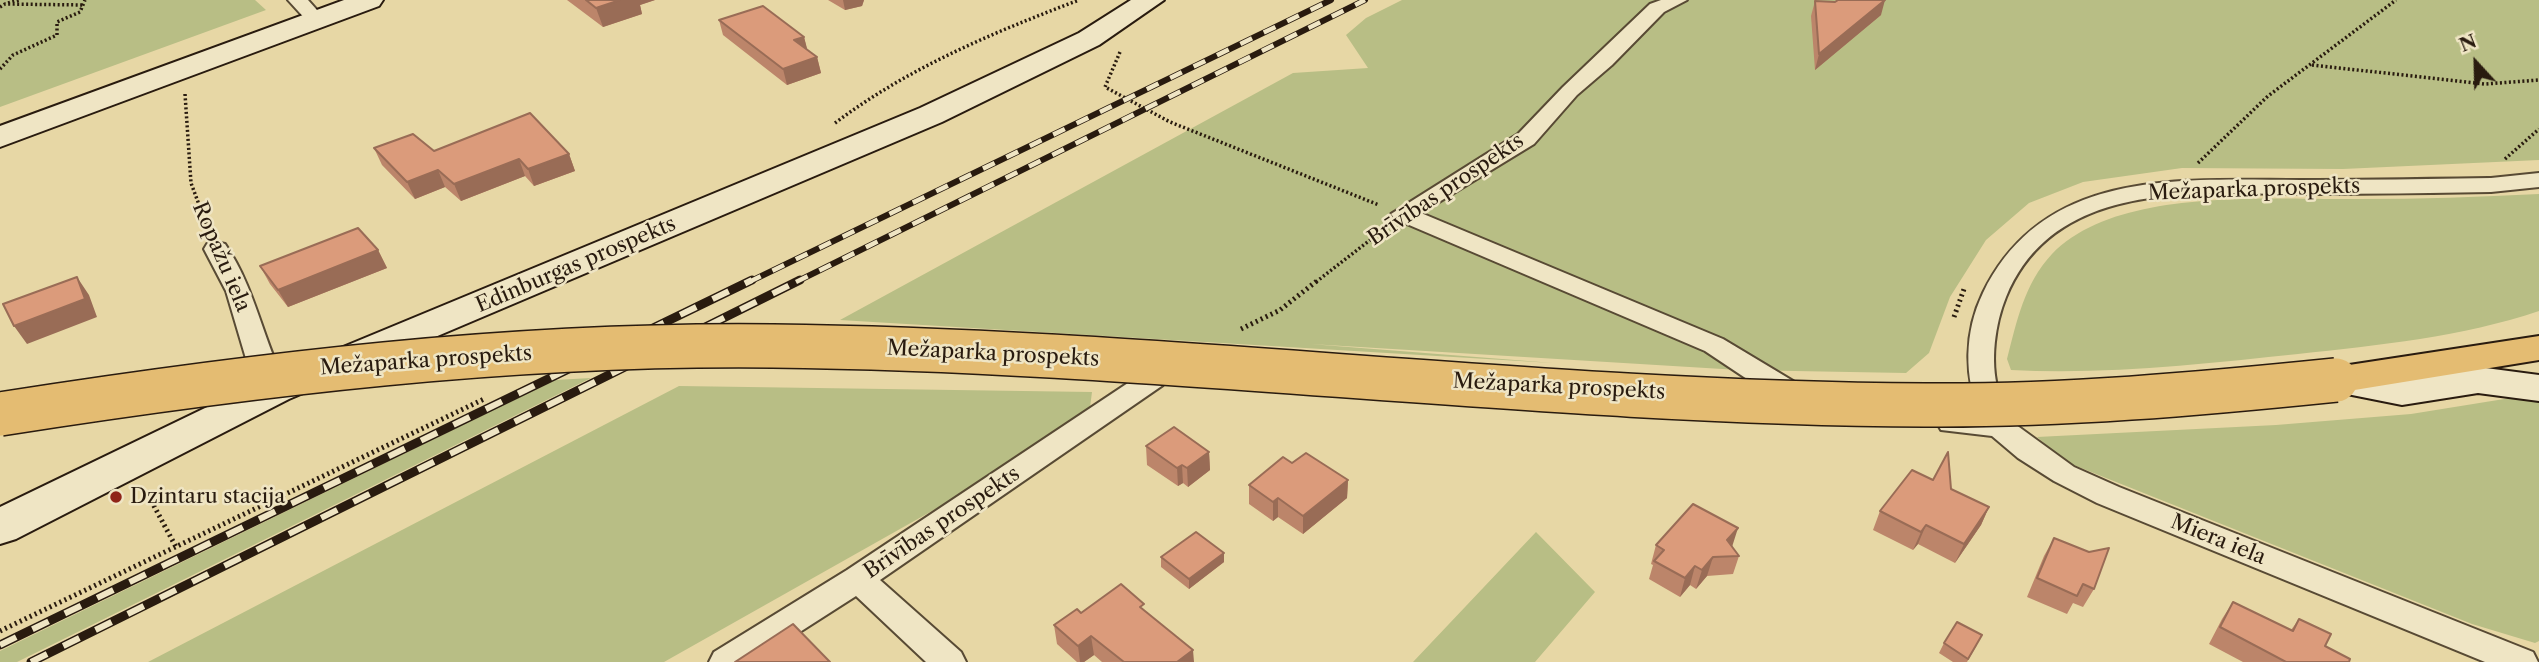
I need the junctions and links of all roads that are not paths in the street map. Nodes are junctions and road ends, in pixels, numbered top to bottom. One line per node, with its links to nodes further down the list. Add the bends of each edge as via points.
1 (369, 0): 4 (street)
2 (1678, 0): 14 (street, Brīvības prospekts, via 1657,8 1570,90 1526,139 1403,215 1714,345 1814,412 1857,424 1921,419)
3 (1139, 7): 9 (street, Edinburgas prospekts, via 1089,39 931,115)
4 (307, 10): 5 (street)
5 (0, 137)
6 (2539, 180): 14 (street, Mežaparka prospekts, via 2491,185 2160,189 2078,209 2031,245 2008,270 1991,302 1980,352 1982,391)
7 (216, 249): 9 (street, Ropažu iela, via 239,291)
8 (2539, 348): 11 (main road, Mežaparka prospekts)
9 (268, 376): 15 (street); 16 (street, Edinburgas prospekts)
10 (1153, 379): 17 (street, Brīvības prospekts)
11 (2336, 380): 12 (street, Mežaparka prospekts, via 2402,392 2478,380); 13 (main road, Mežaparka prospekts, bridge, via 2071,401 1871,404 944,350 743,346 599,349 345,367 208,382)
12 (2539, 388)
13 (0, 414)
14 (2000, 427): 20 (street, Miera iela, via 2064,474 2108,495)
15 (0, 428)
16 (0, 527)
17 (858, 579): 18 (street, Brīvības prospekts); 19 (street)
18 (726, 662)
19 (950, 662)
20 (2521, 662)

